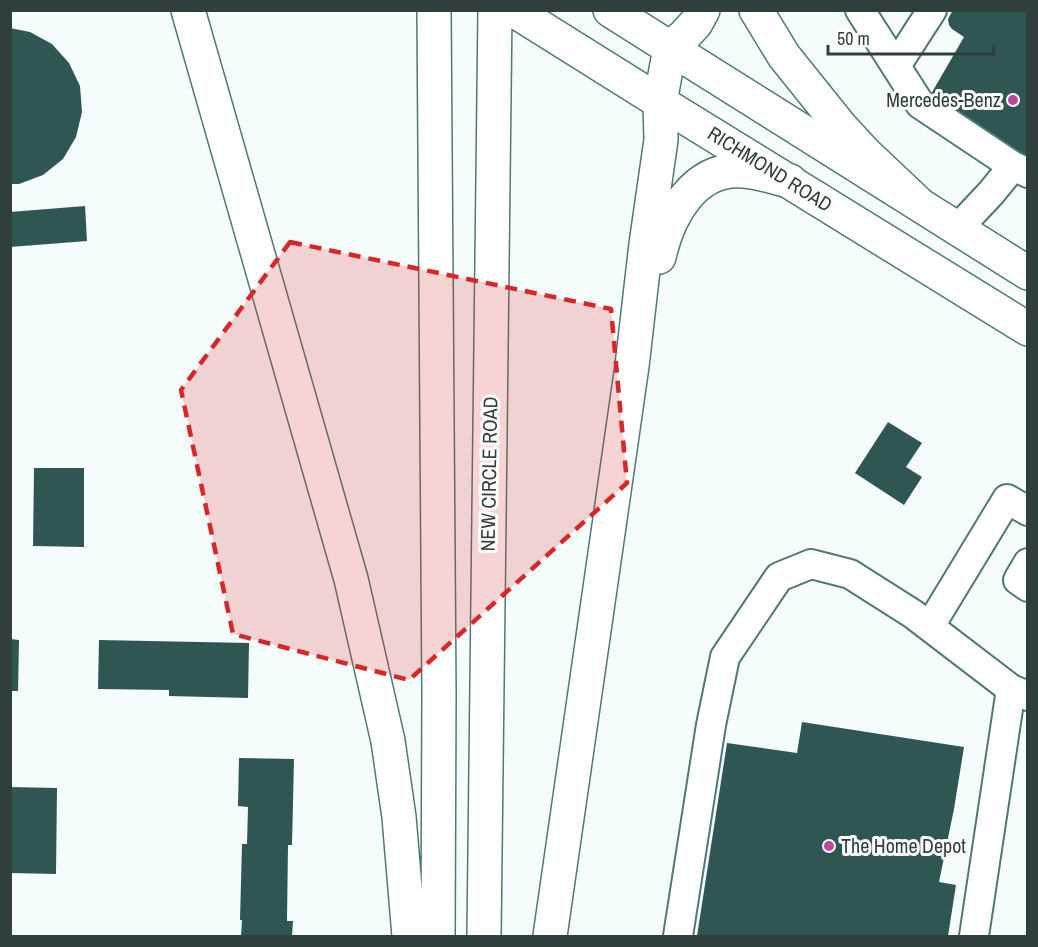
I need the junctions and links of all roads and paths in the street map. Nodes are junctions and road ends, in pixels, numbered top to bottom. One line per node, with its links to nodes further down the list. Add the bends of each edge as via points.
1 (188, 10): 25 (main road, via 351,579 388,741)
2 (434, 10): 26 (main road)
3 (495, 10): 27 (main road, NEW CIRCLE ROAD)
4 (513, 10): 12 (main road, RICHMOND ROAD)
5 (610, 10): 10 (main road)
6 (703, 10): 10 (main road, via 696,23)
7 (756, 10): 15 (main road, via 784,56 841,127)
8 (860, 10): 11 (lane)
9 (932, 10): 11 (lane)
10 (670, 48): 12 (main road); 15 (main road)
11 (896, 66): 13 (lane, via 920,105)
12 (660, 102): 14 (main road, RICHMOND ROAD); 19 (main road, via 661,140)
13 (1020, 170): 16 (lane, via 991,193)
14 (790, 181): 18 (main road, RICHMOND ROAD); 19 (main road, via 743,171 717,174 690,191 662,241)
15 (918, 203): 16 (main road)
16 (958, 228): 17 (main road)
17 (1028, 273)
18 (1028, 328)
19 (632, 366): 28 (main road)
20 (1028, 511): 23 (lane, via 1007,499)
21 (1028, 563): 22 (lane, via 1018,580)
22 (1028, 587)
23 (930, 626): 24 (lane); 29 (lane, via 850,574 811,564 779,577 725,657)
24 (1019, 692): 30 (lane)
25 (409, 936)
26 (438, 936)
27 (484, 936)
28 (550, 936)
29 (678, 936)
30 (974, 936)

